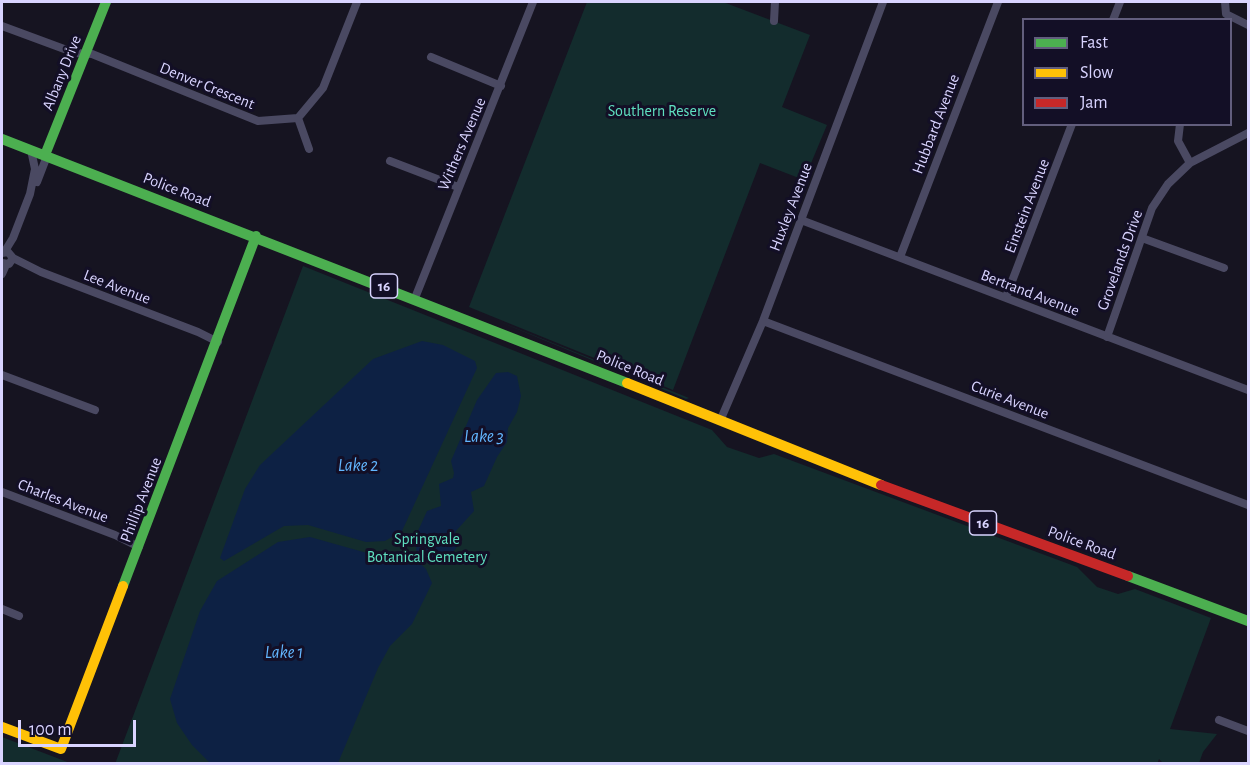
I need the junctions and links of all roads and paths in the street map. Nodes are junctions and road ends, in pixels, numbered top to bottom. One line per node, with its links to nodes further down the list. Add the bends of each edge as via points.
1 (106, 2): 15 (main road, Albany Drive)
2 (357, 2): 18 (street, via 323,88)
3 (533, 2): 17 (street, Withers Avenue)
4 (775, 2): 12 (street)
5 (883, 2): 30 (street, Huxley Avenue)
6 (998, 2): 33 (street, Hubbard Avenue)
7 (1120, 2): 10 (street)
8 (1225, 2): 9 (street)
9 (1223, 17)
10 (1114, 18)
11 (1232, 20): 13 (street)
12 (774, 21)
13 (1248, 25)
14 (2, 26): 15 (street, Denver Crescent)
15 (86, 54): 18 (street, Denver Crescent, via 258,121); 25 (main road, Albany Drive)
16 (431, 57): 17 (street)
17 (501, 86): 28 (street, Withers Avenue)
18 (298, 118): 23 (street)
19 (1071, 126): 37 (street, Einstein Avenue)
20 (1180, 126): 27 (street, via 1178,141)
21 (1248, 133): 27 (street, Grovelands Drive)
22 (2, 139): 24 (main road, Police Road / 16)
23 (309, 149)
24 (31, 150): 25 (main road, Police Road / 16); 29 (street, via 35,169)
25 (46, 155): 29 (street); 31 (main road, Police Road / 16)
26 (390, 161): 28 (street)
27 (1190, 164): 32 (street, Grovelands Drive, via 1168,184 1152,208)
28 (458, 187): 38 (street, Withers Avenue)
29 (30, 194): 34 (street)
30 (801, 220): 33 (street, Bertrand Avenue); 39 (street, Huxley Avenue)
31 (258, 237): 38 (main road, Police Road / 16); 41 (main road, Phillip Avenue)
32 (1142, 237): 35 (street); 40 (street, Grovelands Drive)
33 (900, 257): 37 (street, Bertrand Avenue)
34 (7, 258): 36 (street); 41 (street, Lee Avenue)
35 (1224, 268)
36 (2, 274)
37 (1006, 297): 40 (street, Bertrand Avenue)
38 (415, 298): 45 (main road, Police Road / 16)
39 (763, 321): 45 (street, Huxley Avenue); 47 (street, Curie Avenue)
40 (1107, 337): 43 (street, Bertrand Avenue)
41 (219, 339): 48 (main road, Phillip Avenue)
42 (2, 375): 44 (street)
43 (1248, 390)
44 (95, 410)
45 (720, 421): 51 (main road, Police Road / 16)
46 (2, 492): 48 (street, Charles Avenue)
47 (1248, 505)
48 (140, 544): 53 (main road, Phillip Avenue, via 61,749)
49 (2, 609): 50 (street)
50 (20, 616)
51 (1248, 621)
52 (1219, 720): 54 (street)
53 (2, 727)
54 (1248, 731)

